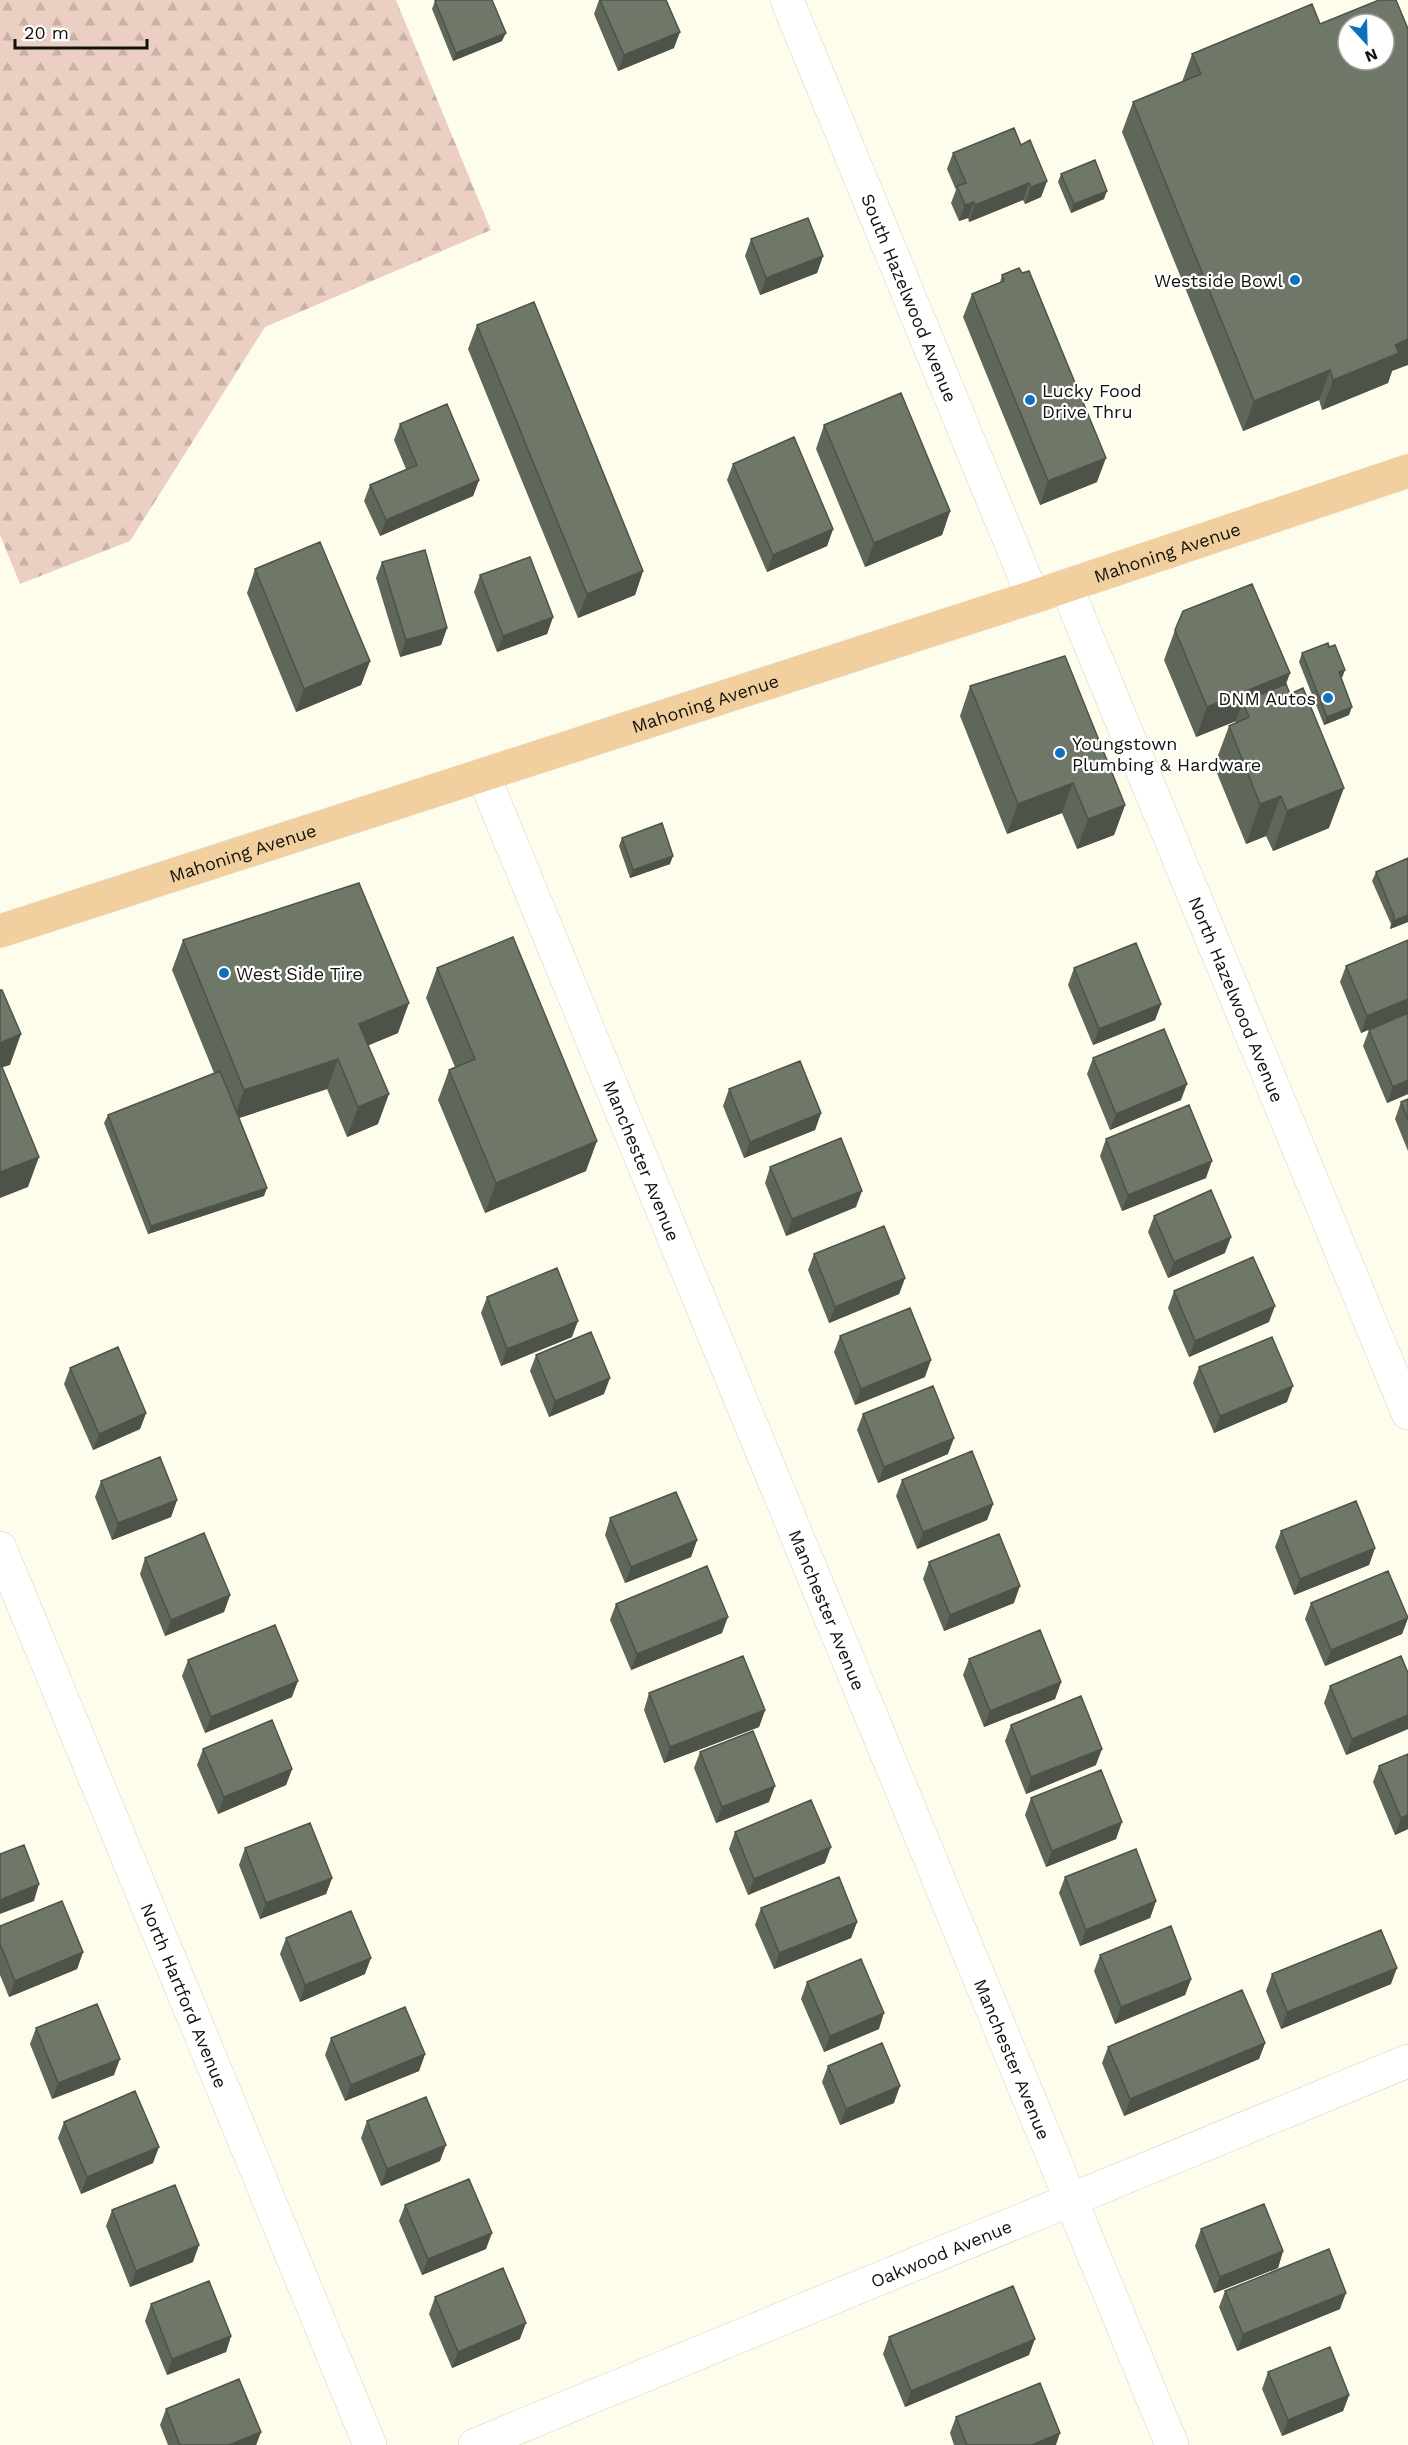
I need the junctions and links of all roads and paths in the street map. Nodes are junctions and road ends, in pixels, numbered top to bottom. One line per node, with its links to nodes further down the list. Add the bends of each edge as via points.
1 (788, 0): 4 (street, South Hazelwood Avenue)
2 (1408, 471): 3 (main road, Mahoning Avenue)
3 (1066, 586): 4 (main road, Mahoning Avenue); 7 (street, North Hazelwood Avenue)
4 (1033, 597): 5 (main road, Mahoning Avenue)
5 (483, 775): 6 (main road, Mahoning Avenue); 10 (street, Manchester Avenue)
6 (0, 931)
7 (1408, 1413)
8 (0, 1548): 11 (street, North Hartford Avenue)
9 (1408, 2061): 10 (street, Oakwood Avenue)
10 (1072, 2199): 12 (street, Oakwood Avenue); 13 (street, Manchester Avenue)
11 (370, 2445)
12 (475, 2445)
13 (1172, 2445)

